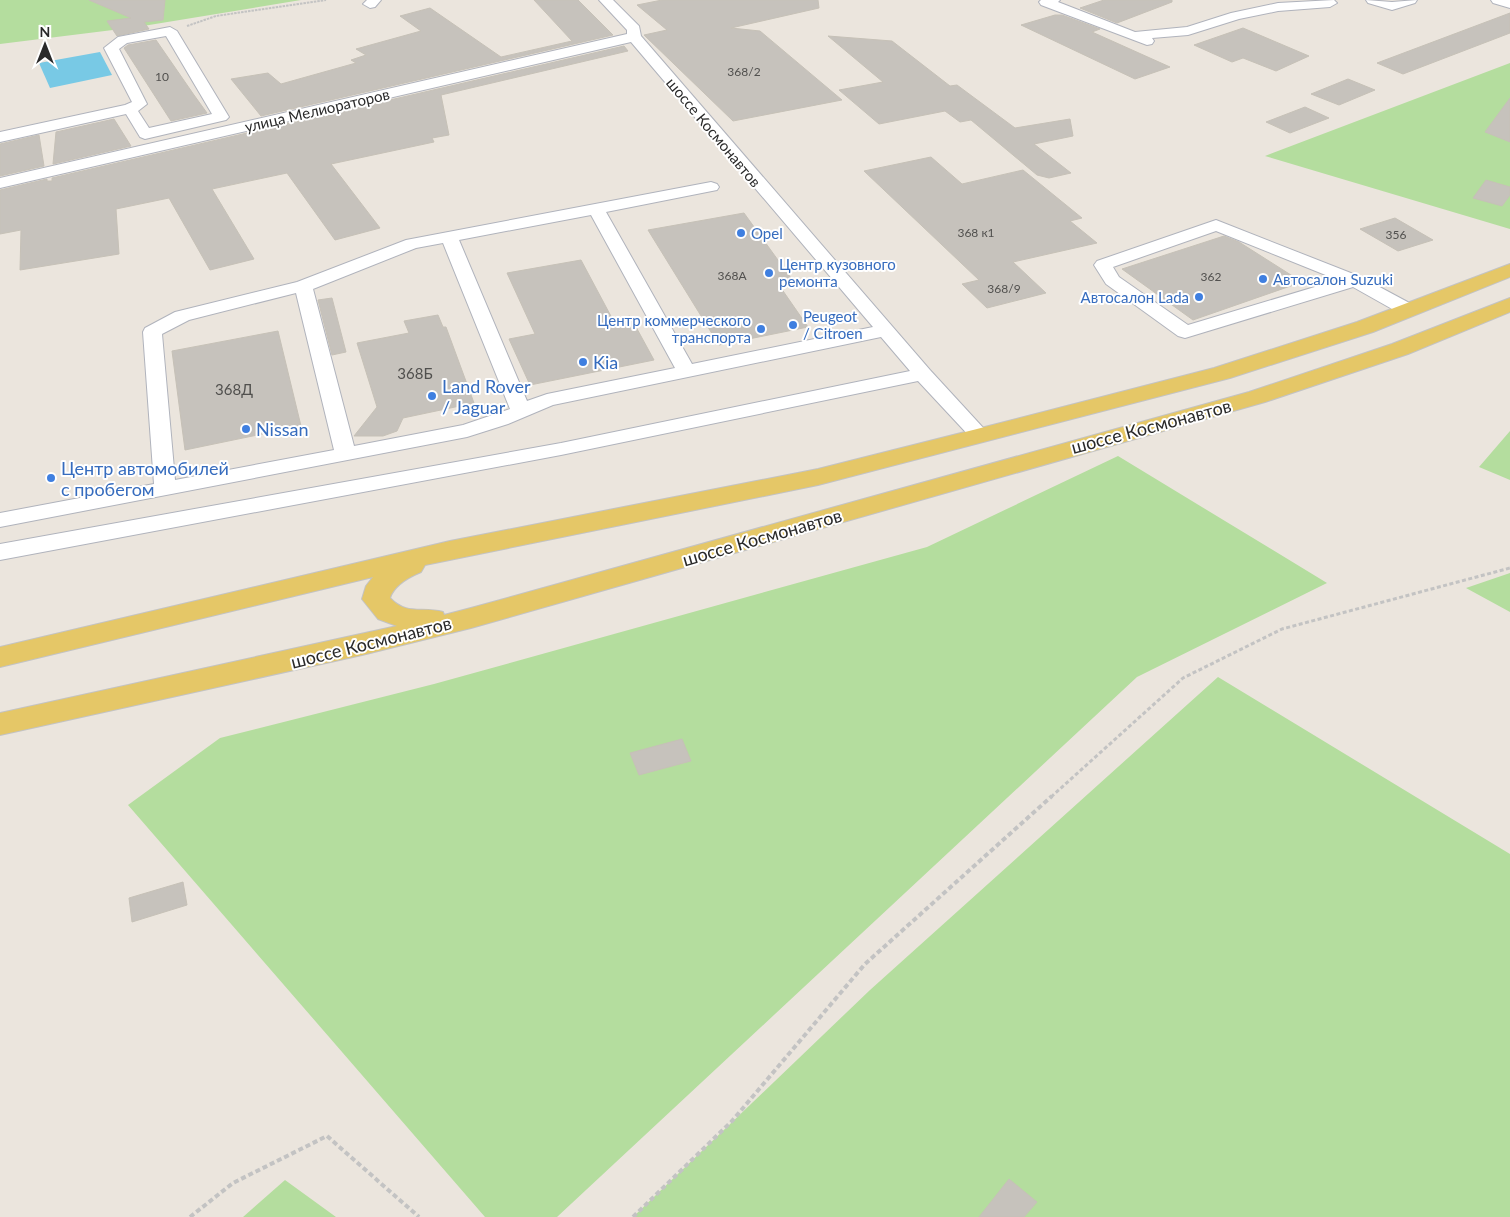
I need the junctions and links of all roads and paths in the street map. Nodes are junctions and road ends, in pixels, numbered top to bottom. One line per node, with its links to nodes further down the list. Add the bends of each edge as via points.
1 (326, 0): 10 (path, via 216,16)
2 (606, 0): 11 (street, шоссе Космонавтов, via 634,29)
3 (1053, 0): 7 (street, via 1046,2 1140,39 1278,7)
4 (1373, 0): 5 (street, via 1392,6)
5 (1410, 0)
6 (1498, 0): 8 (street)
7 (1334, 2): 9 (street)
8 (1510, 4)
9 (1297, 16)
10 (170, 31): 12 (street, via 124,40 111,48 140,104); 13 (street, улица Мелиораторов, via 221,117)
11 (634, 36): 15 (street, улица Мелиораторов); 25 (street, шоссе Космонавтов)
12 (130, 109): 13 (street); 14 (street)
13 (145, 134): 15 (street, via 122,144)
14 (0, 137)
15 (122, 156): 16 (street, улица Мелиораторов)
16 (0, 183)
17 (711, 187): 18 (street)
18 (596, 209): 19 (street); 26 (street)
19 (449, 237): 22 (street, via 412,244); 28 (street)
20 (1510, 270): 24 (main road, шоссе Космонавтов)
21 (1355, 280): 21 (street, via 1216,225 1103,265 1112,280 1185,332); 24 (street)
22 (303, 286): 30 (street); 31 (street, via 182,316 152,332)
23 (1510, 304): 36 (main road, шоссе Космонавтов, via 1400,349 1257,397)
24 (1408, 310): 29 (main road, шоссе Космонавтов, via 1365,327 1222,372)
25 (887, 330): 26 (street); 27 (street, шоссе Космонавтов)
26 (687, 372): 28 (street, via 547,400)
27 (923, 374): 29 (street, шоссе Космонавтов); 34 (street, via 551,451)
28 (521, 412): 30 (street, via 467,431)
29 (980, 436): 33 (main road, шоссе Космонавтов, via 818,477)
30 (346, 454): 31 (street)
31 (165, 488): 32 (street)
32 (0, 520)
33 (450, 550): 36 (main road, via 401,570 380,586 376,599 385,612 407,620); 37 (main road, шоссе Космонавтов)
34 (0, 552)
35 (1510, 568): 41 (path, via 1282,629 1182,678 865,964 732,1121)
36 (471, 618): 38 (main road, шоссе Космонавтов)
37 (0, 657)
38 (0, 724)
39 (190, 1217): 40 (path, via 233,1183 327,1136)
40 (418, 1217)
41 (633, 1217)

